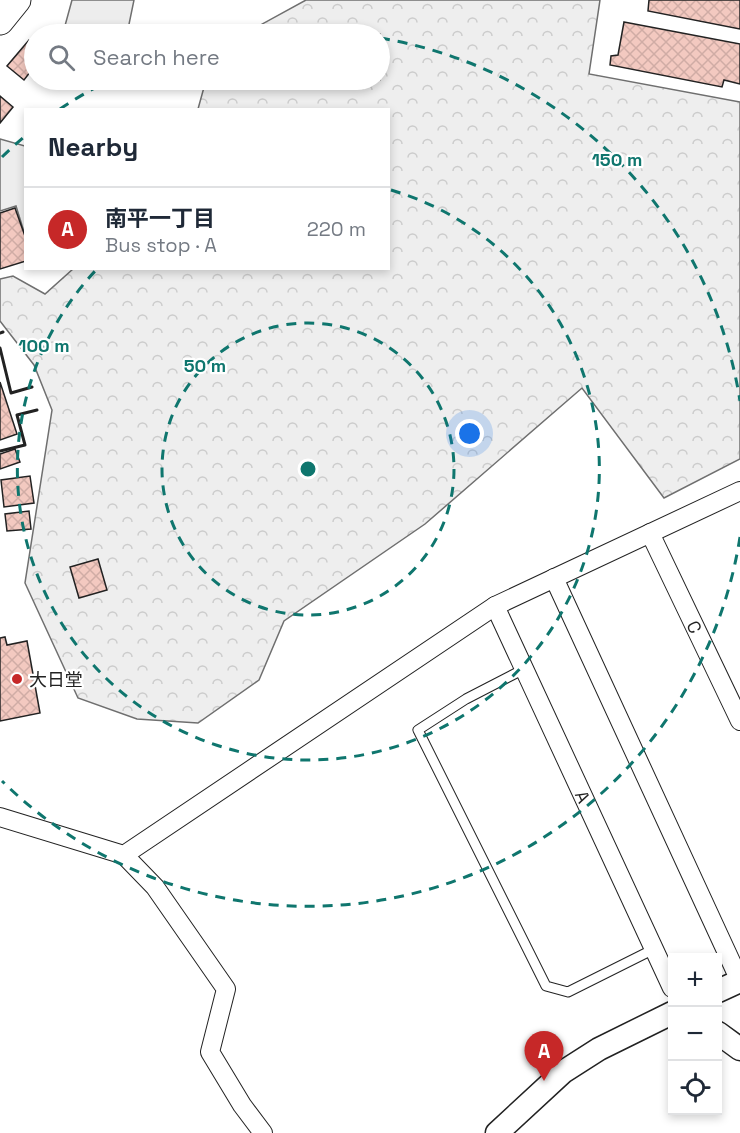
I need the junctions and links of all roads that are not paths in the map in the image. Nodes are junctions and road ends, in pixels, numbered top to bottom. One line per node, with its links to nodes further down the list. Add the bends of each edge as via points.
1 (17, 0): 2 (main road)
2 (0, 21)
3 (740, 491): 4 (street)
4 (650, 533): 5 (street); 8 (street, C)
5 (554, 578): 6 (street); 13 (street)
6 (495, 606): 7 (street, A); 10 (street)
7 (524, 669): 11 (street, A); 11 (lane, via 418,730 546,986 568,992)
8 (740, 721)
9 (0, 817): 10 (street)
10 (124, 855): 18 (street, via 155,887 226,989 210,1052)
11 (654, 949): 12 (street, A)
12 (668, 979)
13 (740, 981): 14 (street)
14 (722, 989)
15 (668, 1015): 19 (street, via 599,1049 563,1072)
16 (722, 1036): 17 (street)
17 (740, 1049)
18 (263, 1133)
19 (497, 1133)

